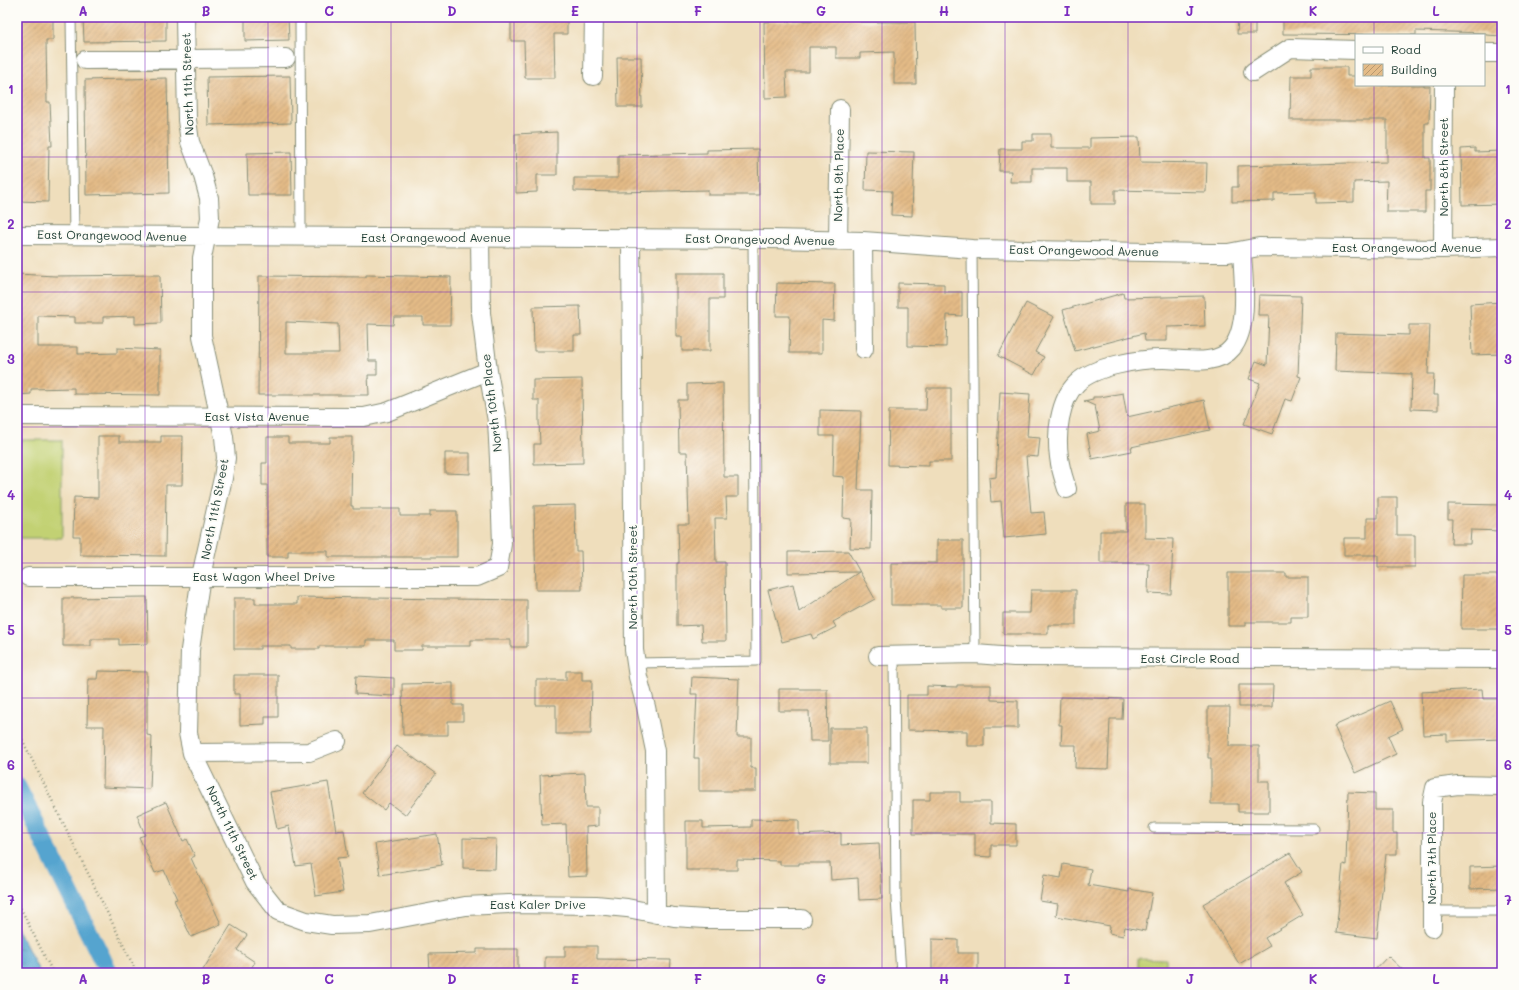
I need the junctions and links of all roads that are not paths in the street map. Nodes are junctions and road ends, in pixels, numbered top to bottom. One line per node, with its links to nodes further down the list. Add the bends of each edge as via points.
1 (71, 17): 16 (lane)
2 (185, 17): 9 (street, North 11th Street)
3 (300, 17): 18 (lane)
4 (594, 17): 12 (street)
5 (1355, 50): 11 (street, via 1290,48)
6 (1485, 53): 7 (street)
7 (1502, 53)
8 (286, 58): 9 (street)
9 (186, 59): 10 (street); 17 (street, North 11th Street, via 190,142 209,198 210,218)
10 (85, 60)
11 (1253, 72)
12 (593, 76)
13 (1444, 86): 26 (street, North 8th Street)
14 (840, 109): 22 (street, North 9th Place)
15 (17, 235): 16 (street, East Orangewood Avenue)
16 (74, 236): 17 (street, East Orangewood Avenue)
17 (206, 237): 18 (street, East Orangewood Avenue); 31 (street, North 11th Street, via 202,258 202,336)
18 (301, 237): 19 (street, East Orangewood Avenue)
19 (480, 238): 20 (street, East Orangewood Avenue); 29 (street, North 10th Place, via 481,313)
20 (631, 239): 21 (street, East Orangewood Avenue); 39 (street, North 10th Street)
21 (754, 239): 22 (street, East Orangewood Avenue); 39 (lane, via 756,661)
22 (838, 241): 23 (street, East Orangewood Avenue)
23 (864, 241): 25 (street, East Orangewood Avenue); 28 (street)
24 (1502, 247): 26 (street, East Orangewood Avenue)
25 (972, 249): 27 (street, East Orangewood Avenue, via 1210,253); 36 (lane)
26 (1443, 249): 27 (street, East Orangewood Avenue, via 1259,247)
27 (1242, 250): 32 (street, via 1244,316 1238,338 1231,349 1221,356 1206,360 1136,361 1098,370 1077,383 1067,397 1060,414 1057,433 1059,458)
28 (864, 349)
29 (488, 371): 31 (street, East Vista Avenue, via 387,412 364,417); 33 (street, North 10th Place, via 497,421 499,459 502,544)
30 (17, 416): 31 (street, East Vista Avenue)
31 (220, 417): 34 (street, North 11th Street, via 226,458)
32 (1067, 489)
33 (498, 568): 34 (street, East Wagon Wheel Drive, via 478,577)
34 (201, 576): 35 (street, East Wagon Wheel Drive); 41 (street, North 11th Street, via 190,650 188,733)
35 (28, 577)
36 (975, 654): 37 (street, East Circle Road); 38 (street, East Circle Road, via 1014,657)
37 (886, 656): 50 (lane)
38 (1502, 659)
39 (636, 662): 47 (street, North 10th Street, via 655,750)
40 (336, 740): 41 (street, via 308,752)
41 (192, 753): 45 (street, North 11th Street, via 255,882)
42 (1502, 786): 49 (street, North 7th Place, via 1458,785 1435,788 1432,802)
43 (1154, 828): 44 (lane)
44 (1314, 828)
45 (278, 911): 47 (street, East Kaler Drive, via 306,922 332,925 370,924 465,906 509,904 596,905)
46 (1502, 911): 49 (lane)
47 (656, 914): 48 (street, East Kaler Drive, via 705,919)
48 (802, 919)
49 (1432, 919)
50 (900, 973)

